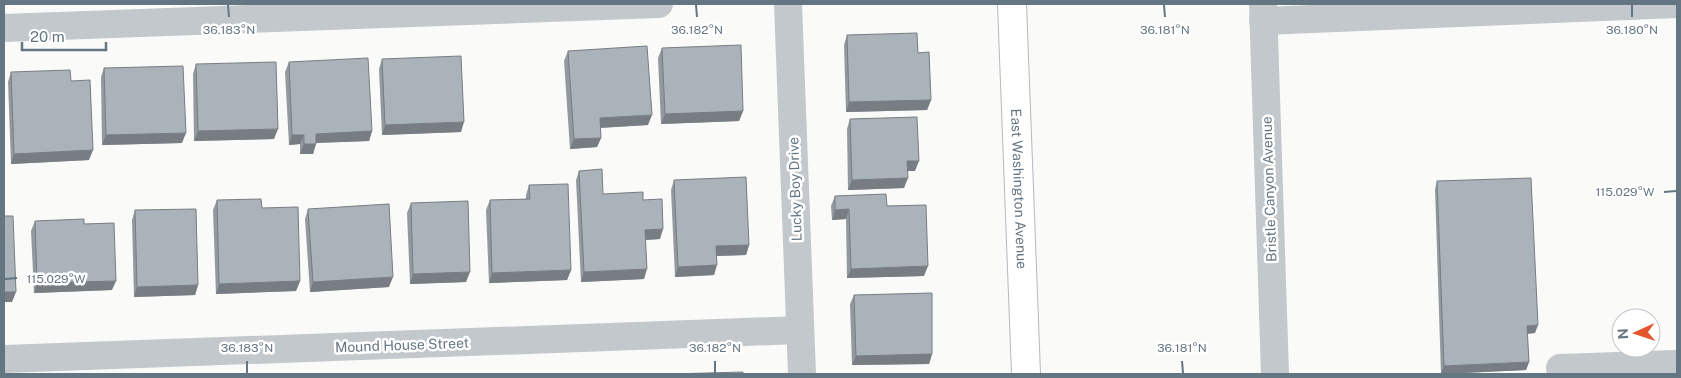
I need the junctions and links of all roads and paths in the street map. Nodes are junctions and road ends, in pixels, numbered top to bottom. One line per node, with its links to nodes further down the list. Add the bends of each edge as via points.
1 (659, 4): 6 (street)
2 (788, 4): 9 (street, Lucky Boy Drive)
3 (1012, 4): 14 (main road, East Washington Avenue)
4 (1677, 4): 5 (street)
5 (1602, 6): 7 (street)
6 (251, 11): 8 (street)
7 (1263, 13): 15 (street, Bristle Canyon Avenue)
8 (4, 28)
9 (800, 330): 10 (street, Mound House Street); 13 (street, Lucky Boy Drive)
10 (4, 359)
11 (1677, 364): 12 (street)
12 (1560, 368)
13 (802, 374)
14 (1026, 374)
15 (1275, 374)

